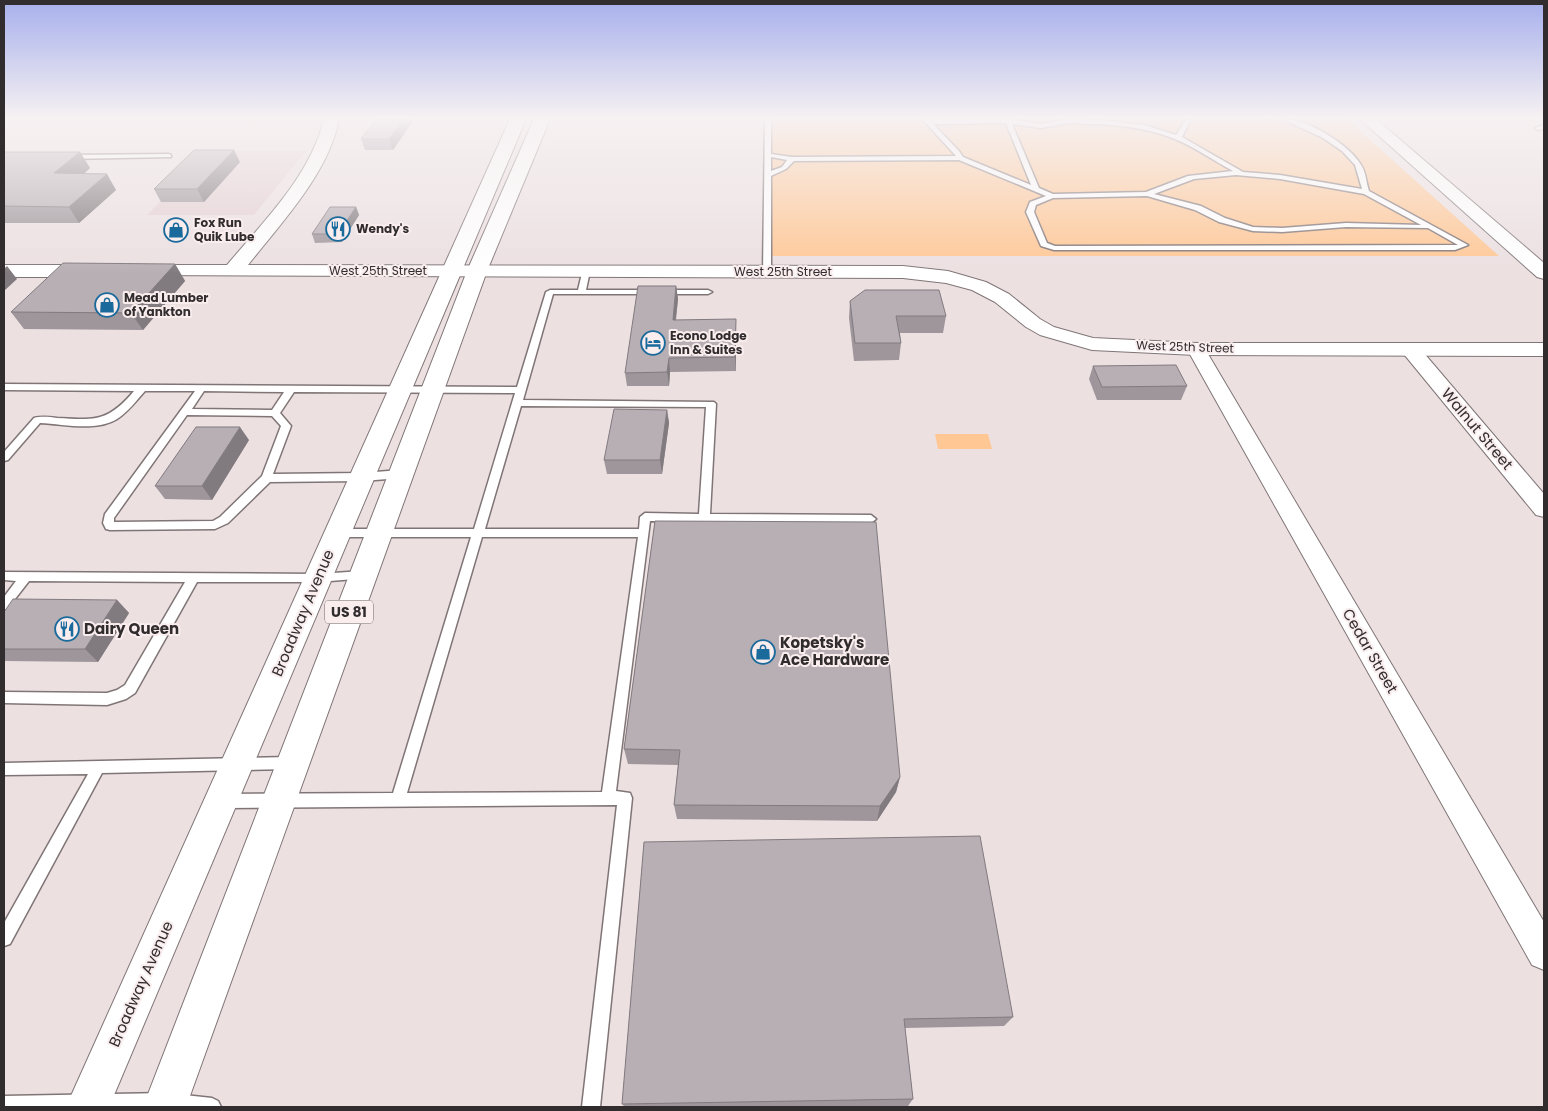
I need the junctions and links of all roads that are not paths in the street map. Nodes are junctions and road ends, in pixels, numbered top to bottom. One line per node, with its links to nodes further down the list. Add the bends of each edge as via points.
1 (310, 171): 19 (main road)
2 (500, 171): 20 (main road, Broadway Avenue / US 81)
3 (515, 171): 20 (main road, Broadway Avenue / US 81)
4 (769, 171): 11 (lane)
5 (777, 171): 11 (lane)
6 (991, 171): 13 (lane)
7 (1029, 171): 13 (lane)
8 (1236, 171): 12 (lane)
9 (1360, 171): 14 (lane)
10 (1427, 171): 23 (main road)
11 (769, 174): 22 (lane)
12 (1242, 174): 14 (lane); 15 (lane, via 1194,177)
13 (1036, 189): 16 (lane)
14 (1366, 192): 17 (lane)
15 (1147, 194): 16 (lane); 17 (lane, via 1198,208 1222,220 1253,229 1346,225)
16 (1052, 196): 17 (lane, via 1033,204 1030,212 1044,244 1054,248 1456,248 1464,245)
17 (1428, 227)
18 (4, 271): 19 (main road, West 25th Street)
19 (232, 271): 20 (main road, West 25th Street)
20 (464, 271): 21 (main road, West 25th Street); 34 (main road, Broadway Avenue / US 81); 35 (main road, Broadway Avenue / US 81)
21 (586, 271): 22 (main road, West 25th Street); 24 (lane)
22 (767, 272): 26 (main road, West 25th Street, via 903,272 948,277 979,286 1002,298 1033,323 1072,340 1092,344)
23 (1544, 272)
24 (581, 292): 25 (lane); 33 (lane, via 550,292)
25 (708, 292)
26 (1196, 349): 27 (main road, West 25th Street); 66 (street, Cedar Street)
27 (1410, 349): 28 (main road, West 25th Street); 43 (street, Walnut Street)
28 (1544, 350)
29 (4, 387): 30 (lane)
30 (142, 388): 31 (lane); 39 (lane, via 109,419 37,420)
31 (202, 389): 32 (lane); 37 (lane)
32 (290, 390): 34 (lane); 38 (lane)
33 (521, 390): 35 (lane); 36 (lane)
34 (399, 391): 35 (lane); 41 (main road, Broadway Avenue / US 81)
35 (432, 391): 40 (main road, Broadway Avenue / US 81)
36 (517, 403): 44 (lane, via 711,404); 49 (lane)
37 (184, 412): 38 (lane); 42 (lane, via 109,517 110,526 215,525)
38 (275, 413): 42 (lane, via 286,426)
39 (4, 458)
40 (401, 474): 41 (lane); 48 (main road, Broadway Avenue / US 81)
41 (362, 477): 42 (lane); 47 (main road, Broadway Avenue / US 81)
42 (267, 478)
43 (1544, 509)
44 (704, 518): 45 (lane); 46 (lane, via 646,517)
45 (871, 519)
46 (644, 533): 49 (lane); 61 (lane)
47 (337, 534): 48 (lane); 54 (main road, Broadway Avenue / US 81)
48 (378, 534): 49 (lane); 50 (main road, Broadway Avenue / US 81)
49 (478, 534): 63 (lane)
50 (363, 575): 54 (lane); 57 (main road, Broadway Avenue / US 81)
51 (4, 576): 52 (lane)
52 (26, 576): 53 (lane); 55 (lane)
53 (194, 576): 54 (lane); 56 (lane, via 126,692 107,699)
54 (318, 578): 58 (main road, Broadway Avenue / US 81)
55 (4, 605)
56 (4, 698)
57 (292, 763): 58 (lane); 62 (main road, Broadway Avenue / US 81)
58 (237, 765): 59 (lane); 64 (main road, Broadway Avenue / US 81)
59 (98, 768): 60 (lane); 65 (lane)
60 (4, 769)
61 (608, 798): 63 (lane); 71 (lane, via 624,798)
62 (278, 800): 63 (lane); 64 (lane); 68 (main road, Broadway Avenue / US 81)
63 (398, 800)
64 (221, 801): 69 (main road, Broadway Avenue / US 81)
65 (4, 938)
66 (1544, 952)
67 (4, 1105): 69 (lane)
68 (165, 1105): 69 (lane); 70 (lane)
69 (88, 1106)
70 (212, 1107)
71 (591, 1107)

